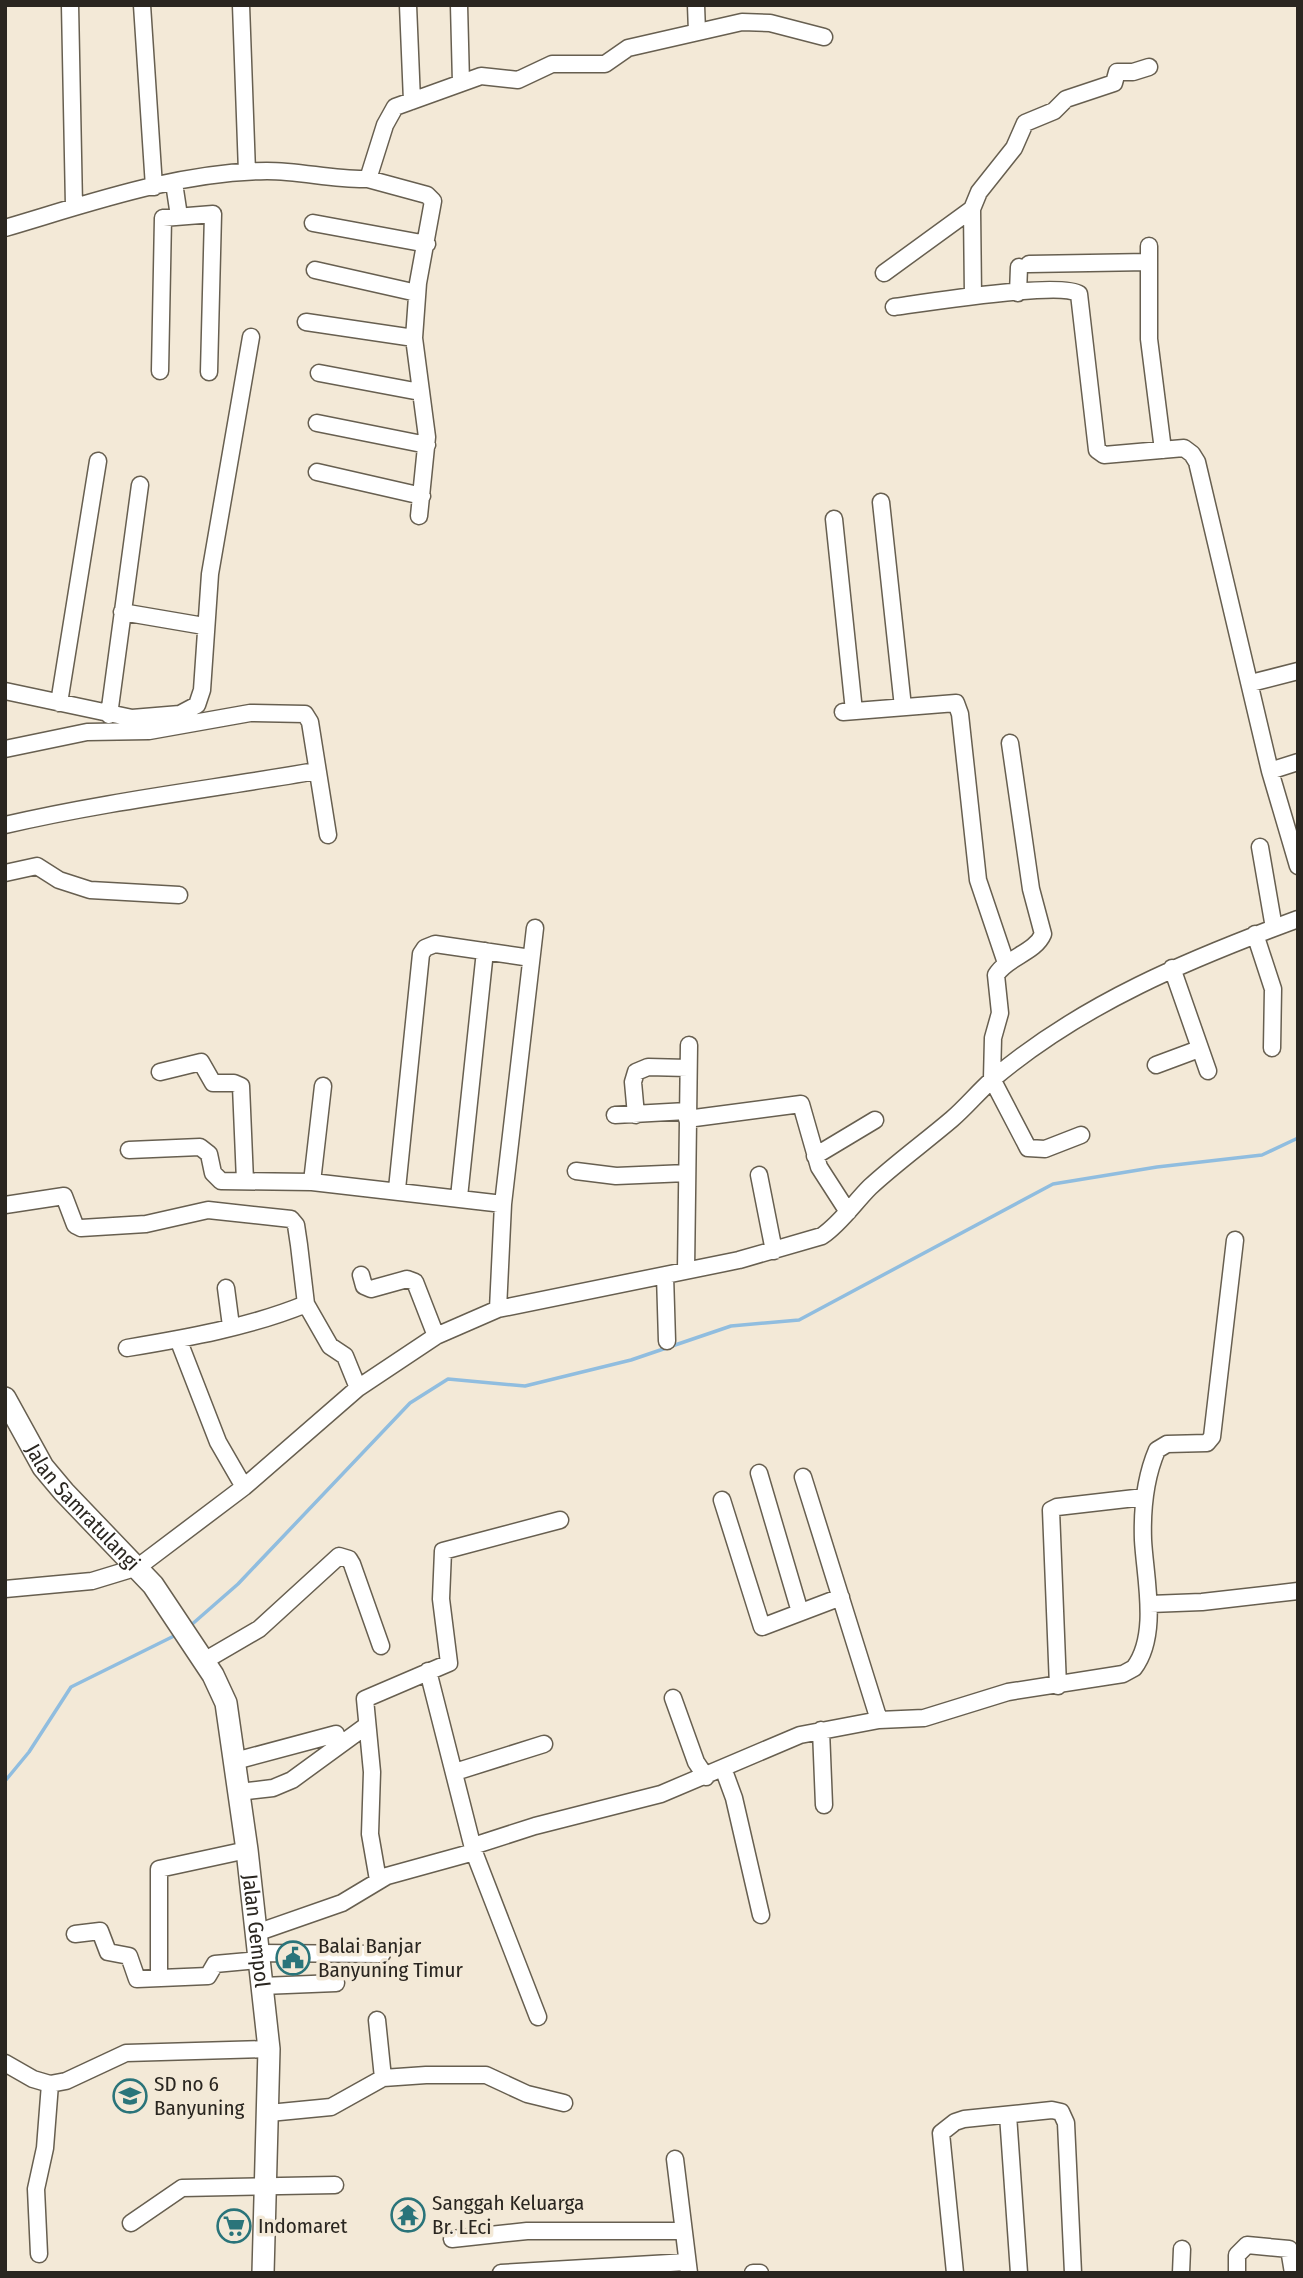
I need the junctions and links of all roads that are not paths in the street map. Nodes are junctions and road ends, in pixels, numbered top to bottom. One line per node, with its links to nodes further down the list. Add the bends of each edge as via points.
1 (70, 5): 16 (street)
2 (142, 5): 15 (street)
3 (242, 5): 12 (street)
4 (408, 5): 11 (street)
5 (459, 5): 10 (street)
6 (696, 5): 7 (street)
7 (696, 32): 8 (street, via 757,20); 10 (street, via 628,48 605,64 559,63 525,79 490,74)
8 (824, 37)
9 (1149, 67): 17 (street, via 1117,72 1114,83 1066,99 1054,111 1025,123 1014,148 979,192)
10 (461, 83): 11 (street)
11 (412, 101): 13 (street, via 395,107 388,117)
12 (247, 172): 13 (street); 14 (street)
13 (369, 179): 21 (street, via 432,198)
14 (174, 183): 15 (street); 18 (street)
15 (154, 187): 16 (street)
16 (74, 206): 20 (street)
17 (972, 209): 23 (street); 26 (street)
18 (179, 216): 31 (street, via 163,218); 32 (street, via 213,214)
19 (313, 223): 21 (street)
20 (5, 228)
21 (427, 244): 24 (street)
22 (315, 271): 24 (street)
23 (884, 274)
24 (417, 293): 30 (street)
25 (1018, 293): 26 (street); 37 (street, via 1071,290 1079,294 1097,450 1104,455); 37 (street, via 1024,266 1149,254 1149,339)
26 (973, 296): 27 (street)
27 (894, 307)
28 (306, 322): 30 (street)
29 (251, 337): 46 (street)
30 (414, 338): 34 (street)
31 (160, 371)
32 (209, 372)
33 (319, 373): 34 (street)
34 (420, 392): 36 (street)
35 (317, 423): 36 (street)
36 (427, 445): 41 (street)
37 (1163, 450): 48 (street, via 1189,450 1197,462)
38 (99, 461): 50 (street)
39 (317, 472): 41 (street)
40 (140, 485): 45 (street)
41 (422, 496): 43 (street)
42 (880, 502): 51 (street)
43 (419, 516)
44 (834, 519): 51 (street, via 848,712)
45 (122, 612): 46 (street); 52 (street)
46 (204, 626): 52 (street, via 202,690 197,705 180,714)
47 (1298, 671): 48 (street)
48 (1251, 683): 57 (street)
49 (5, 691): 50 (street)
50 (59, 703): 52 (street)
51 (904, 707): 70 (street, via 956,703 961,714 978,880)
52 (109, 715)
53 (1010, 743): 70 (street, via 1031,889 1043,934)
54 (5, 749): 56 (street, via 87,732 149,731 250,713 300,713 310,722)
55 (1298, 762): 57 (street)
56 (316, 771): 58 (street, via 94,805); 59 (street)
57 (1270, 771): 61 (street)
58 (5, 825)
59 (328, 835)
60 (1260, 847): 66 (street)
61 (1298, 866)
62 (5, 873): 63 (street, via 37,866 59,880 90,890)
63 (179, 895)
64 (1298, 919): 66 (street)
65 (535, 928): 69 (street)
66 (1274, 928): 67 (street)
67 (1255, 934): 71 (street); 73 (street, via 1274,1000)
68 (485, 951): 69 (street); 93 (street, via 435,944 421,954); 94 (street)
69 (531, 958): 95 (street)
70 (1006, 963): 79 (street, via 995,981 1000,1013 993,1038)
71 (1172, 968): 74 (street); 79 (street, via 1110,999)
72 (689, 1045): 76 (street)
73 (1272, 1048)
74 (1199, 1049): 75 (street); 77 (street)
75 (1156, 1065)
76 (688, 1068): 82 (street, via 648,1066 636,1072); 83 (street)
77 (1208, 1071)
78 (160, 1072): 91 (street, via 201,1062 214,1083 241,1086)
79 (992, 1079): 85 (street, via 1028,1148 1045,1149); 97 (street)
80 (323, 1086): 92 (street)
81 (615, 1115): 82 (street)
82 (636, 1115): 83 (street)
83 (687, 1115): 87 (street, via 722,1117 801,1104); 89 (street)
84 (876, 1120): 87 (street)
85 (1080, 1135)
86 (129, 1150): 91 (street, via 200,1147 209,1154 216,1178)
87 (815, 1156): 97 (street)
88 (576, 1171): 89 (street, via 616,1176)
89 (687, 1172): 100 (street)
90 (759, 1175): 99 (street)
91 (245, 1181): 92 (street)
92 (312, 1182): 93 (street)
93 (397, 1189): 94 (street)
94 (459, 1197): 95 (street)
95 (503, 1204): 105 (street)
96 (5, 1205): 104 (street, via 64,1196 75,1225 81,1228 146,1224 208,1210 291,1219 298,1235)
97 (848, 1212): 99 (street, via 822,1236)
98 (1235, 1240): 116 (street, via 1212,1437 1206,1443 1167,1444 1157,1450)
99 (774, 1251): 100 (street)
100 (686, 1270): 102 (street)
101 (361, 1275): 107 (street, via 364,1286 371,1289 407,1279 415,1282)
102 (665, 1275): 105 (street); 109 (street)
103 (226, 1288): 106 (street)
104 (306, 1304): 106 (street); 111 (street, via 330,1346 345,1356)
105 (498, 1309): 107 (street)
106 (232, 1326): 108 (street)
107 (436, 1336): 111 (street)
108 (178, 1339): 110 (street); 115 (street, via 218,1442)
109 (667, 1341)
110 (127, 1348)
111 (358, 1388): 115 (street)
112 (5, 1398): 119 (main road, Jalan Samratulangi, via 57,1484)
113 (759, 1473): 125 (street)
114 (803, 1478): 122 (street)
115 (244, 1487): 119 (street)
116 (1144, 1497): 123 (street); 129 (street, via 1051,1510)
117 (722, 1500): 125 (street, via 762,1627)
118 (560, 1520): 128 (street, via 443,1551 442,1599 450,1659)
119 (138, 1567): 120 (street, via 92,1581); 124 (main road, Jalan Samratulangi)
120 (5, 1589)
121 (1298, 1591): 123 (street)
122 (841, 1597): 125 (street); 131 (street)
123 (1150, 1604): 129 (street, via 1134,1668)
124 (169, 1608): 127 (main road, Jalan Gempol)
125 (800, 1612)
126 (381, 1646): 127 (street, via 352,1564 339,1556 259,1629)
127 (204, 1661): 136 (main road, Jalan Gempol, via 226,1703)
128 (428, 1671): 132 (street, via 368,1696); 138 (street)
129 (1058, 1686): 131 (street, via 1008,1692 924,1718)
130 (673, 1698): 139 (street)
131 (879, 1720): 133 (street)
132 (366, 1726): 140 (street, via 292,1780 273,1788); 144 (street, via 372,1772 370,1834)
133 (821, 1730): 137 (street, via 770,1746); 141 (street)
134 (336, 1734): 136 (street)
135 (544, 1744): 138 (street)
136 (235, 1761): 140 (main road, Jalan Gempol)
137 (723, 1769): 139 (street); 145 (street)
138 (455, 1772): 142 (street)
139 (706, 1777): 142 (street, via 661,1794 535,1826)
140 (239, 1792): 143 (main road, Jalan Gempol)
141 (824, 1805)
142 (474, 1849): 144 (street); 152 (street)
143 (247, 1850): 147 (main road, Jalan Gempol); 149 (street, via 159,1869)
144 (378, 1880): 147 (street)
145 (761, 1915)
146 (75, 1934): 149 (street, via 100,1931 108,1952 130,1956 135,1978)
147 (258, 1949): 148 (street); 149 (street, via 215,1964 208,1976); 151 (main road, Jalan Gempol)
148 (382, 1954)
149 (159, 1977)
150 (337, 1983): 151 (street)
151 (262, 1986): 154 (main road, Jalan Gempol)
152 (538, 2017)
153 (377, 2020): 156 (street)
154 (269, 2049): 157 (street, via 126,2053); 159 (main road, Jalan Gempol)
155 (5, 2063): 157 (street)
156 (383, 2078): 158 (street, via 478,2074); 159 (street, via 331,2107)
157 (50, 2084): 168 (street, via 45,2148 36,2189)
158 (564, 2103)
159 (269, 2113): 162 (main road, Jalan Gempol)
160 (1008, 2115): 174 (street, via 956,2122 942,2133); 175 (street); 176 (street, via 1059,2110 1064,2116)
161 (675, 2159): 165 (street)
162 (267, 2185): 163 (street); 164 (street, via 182,2188); 170 (main road, Jalan Gempol)
163 (335, 2185)
164 (131, 2223)
165 (683, 2231): 166 (street, via 527,2231); 169 (street)
166 (452, 2239)
167 (1182, 2249): 177 (street)
168 (39, 2254)
169 (688, 2267): 171 (street)
170 (263, 2273)
171 (501, 2273)
172 (753, 2273): 173 (street)
173 (760, 2273)
174 (955, 2273)
175 (1019, 2273)
176 (1073, 2273)
177 (1181, 2273)
178 (1237, 2273): 179 (street, via 1237,2255 1247,2245 1289,2249)
179 (1293, 2273)

